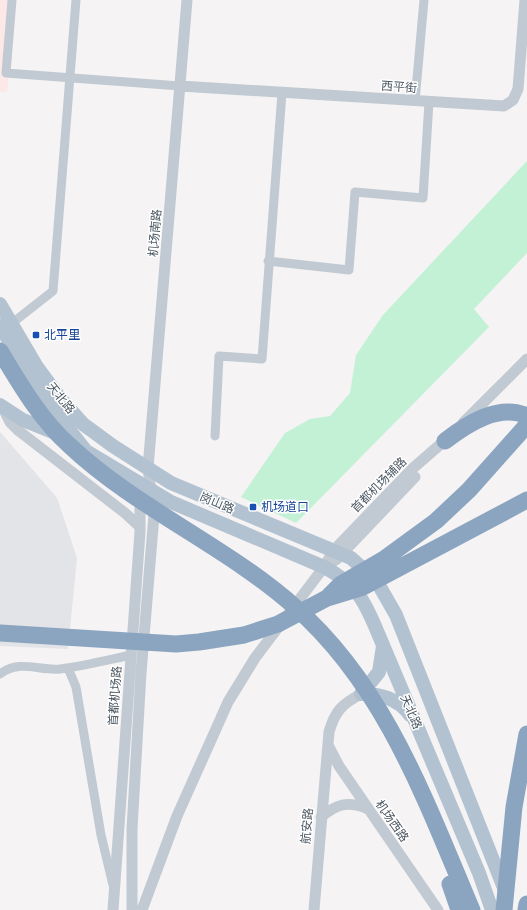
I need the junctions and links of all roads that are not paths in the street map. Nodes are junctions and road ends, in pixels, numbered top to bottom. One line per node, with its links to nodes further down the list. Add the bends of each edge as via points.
1 (12, 0): 6 (street, via 6,73)
2 (76, 0): 6 (street)
3 (187, 0): 7 (street, 机场南路)
4 (424, 0): 9 (street)
5 (525, 0): 10 (street, 西平街, via 518,89 513,100 504,106)
6 (69, 77): 7 (street); 13 (street, via 53,291)
7 (180, 86): 8 (street, 西平街); 23 (street, 机场南路)
8 (282, 93): 9 (street, 西平街); 11 (street)
9 (415, 101): 10 (street, 西平街)
10 (429, 102): 11 (street, via 423,198 355,192 349,270)
11 (268, 261): 20 (street, via 262,359 219,356)
12 (0, 304): 13 (main road, 天北路)
13 (5, 325): 22 (main road, 天北路, via 40,391); 23 (main road, 天北路, via 72,413 92,431)
14 (0, 351): 49 (highway, via 28,395 68,445 120,487 223,552 271,587 296,608 338,651 376,704 396,738)
15 (527, 359): 21 (street, 首都机场辅路)
16 (0, 372): 48 (highway, via 34,422 89,476 242,577 278,605 321,647 357,693 382,734 420,812)
17 (1, 406): 22 (main road, 天北路, via 23,420 70,439); 26 (street, via 10,422 19,431)
18 (527, 416): 21 (highway, via 515,413 472,421)
19 (527, 425): 29 (highway, via 436,522 384,559 341,584)
20 (215, 436)
21 (445, 441): 27 (street, 首都机场辅路, via 418,474)
22 (86, 450): 24 (main road, 天北路)
23 (148, 468): 24 (street); 27 (main road, 岗山路, via 171,483)
24 (146, 487): 26 (street, 首都机场路); 28 (main road, 岗山路, via 171,502); 44 (street, 首都机场路, via 154,515 132,829)
25 (527, 500): 29 (highway, via 363,587)
26 (139, 526): 32 (street, 首都机场路)
27 (338, 552): 28 (street, via 334,562); 52 (main road, 天北路, via 372,576 388,599)
28 (324, 567): 31 (main road, 天北路, via 341,577 356,591 367,608); 45 (street, via 255,658 228,702 177,816)
29 (327, 598): 30 (highway, via 278,624 244,635 199,642 160,644)
30 (0, 633)
31 (383, 645): 35 (main road, via 379,672); 36 (main road, 天北路)
32 (131, 655): 33 (street); 41 (street, 首都机场路)
33 (68, 668): 34 (street, via 18,666); 41 (street, via 76,687)
34 (0, 674)
35 (361, 694): 36 (main road, via 386,697 398,703); 38 (street, 航安路, via 349,700 336,712)
36 (416, 724): 50 (main road, 天北路)
37 (527, 734): 51 (highway, via 514,807)
38 (328, 744): 39 (street, 机场西路); 40 (street, 航安路)
39 (366, 808): 40 (street, via 352,803 342,804); 47 (street, 机场西路)
40 (321, 817): 46 (street, 航安路)
41 (115, 894): 43 (street, 首都机场路)
42 (527, 904): 53 (highway)
43 (114, 910)
44 (132, 910)
45 (142, 910)
46 (314, 910)
47 (438, 910)
48 (459, 910)
49 (472, 910)
50 (492, 910)
51 (504, 910)
52 (512, 910)
53 (526, 910)

